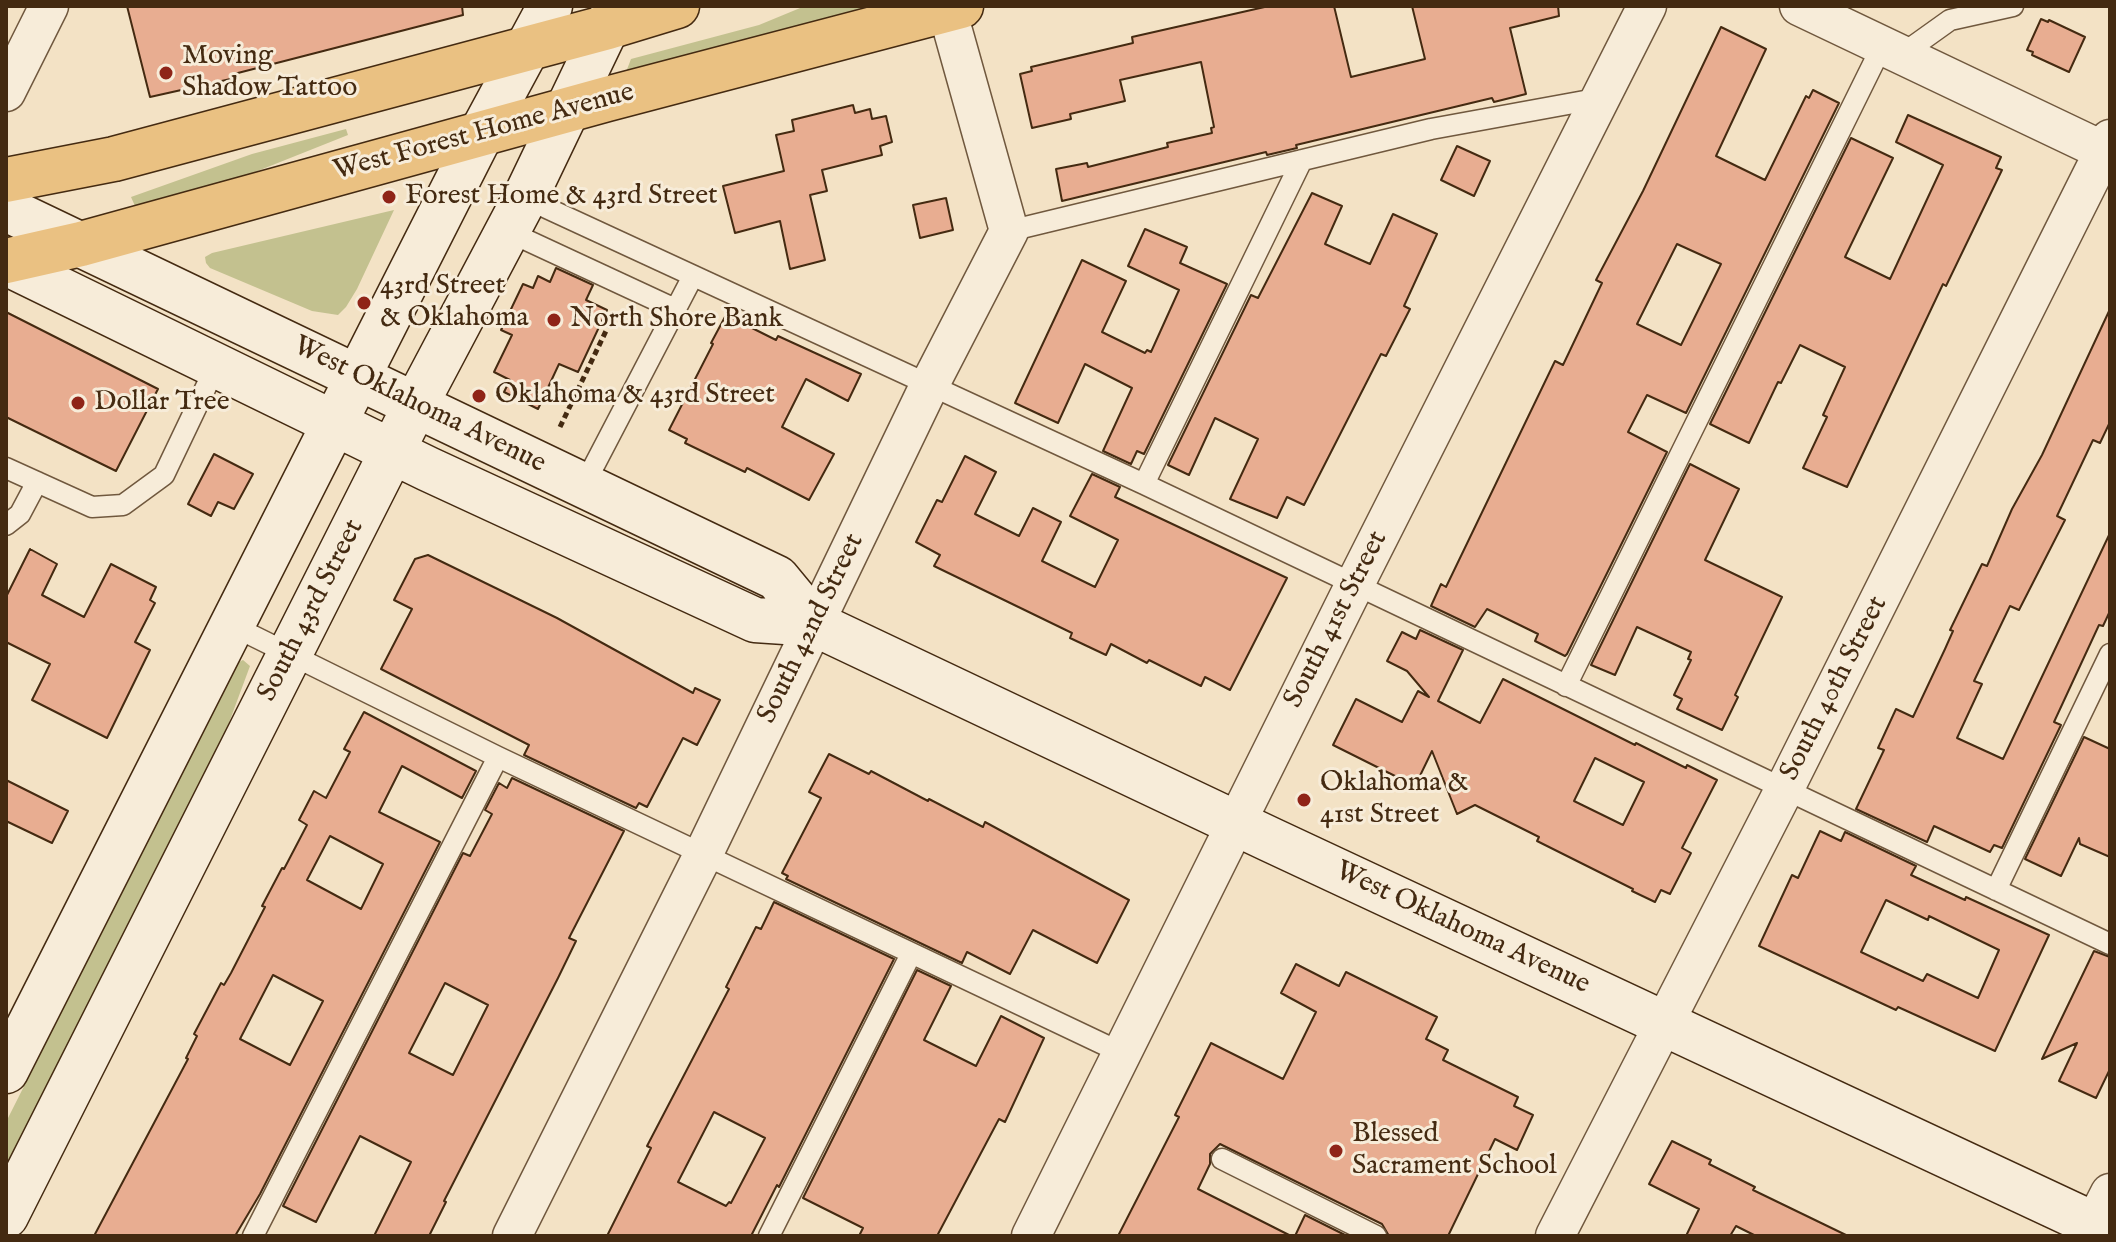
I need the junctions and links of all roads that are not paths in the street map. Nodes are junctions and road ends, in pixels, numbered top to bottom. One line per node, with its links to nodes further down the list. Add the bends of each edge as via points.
1 (49, 6): 11 (street)
2 (550, 6): 9 (main road)
3 (677, 6): 8 (main road)
4 (1647, 6): 12 (street, South 41st Street)
5 (1799, 6): 10 (street)
6 (2013, 6): 10 (lane, via 1950,20)
7 (952, 7): 13 (main road, West Forest Home Avenue); 20 (street)
8 (612, 16): 9 (main road); 13 (main road, South 43rd Street)
9 (528, 46): 14 (main road); 17 (main road, via 114,159)
10 (1892, 50): 15 (street); 41 (lane)
11 (6, 92)
12 (1601, 98): 16 (lane, via 1431,129); 36 (street, South 41st Street)
13 (567, 111): 14 (main road, West Forest Home Avenue); 19 (main road, South 43rd Street)
14 (481, 134): 21 (main road, West Forest Home Avenue); 26 (main road)
15 (2108, 148): 43 (street, South 40th Street)
16 (1302, 160): 20 (lane); 33 (lane)
17 (6, 180)
18 (6, 209): 21 (main road, West Oklahoma Avenue)
19 (516, 214): 23 (lane); 24 (lane); 28 (main road, South 43rd Street)
20 (1009, 231): 27 (street, South 42nd Street)
21 (81, 244): 22 (main road, West Forest Home Avenue); 26 (main road, West Oklahoma Avenue)
22 (6, 262): 25 (main road, West Oklahoma Avenue)
23 (693, 276): 24 (lane); 27 (lane)
24 (675, 309): 34 (lane)
25 (216, 366): 29 (main road, West Oklahoma Avenue); 32 (lane, via 164,475 123,505 92,507)
26 (359, 377): 28 (main road, West Oklahoma Avenue); 29 (main road)
27 (929, 386): 33 (lane); 37 (street, South 42nd Street)
28 (416, 404): 30 (main road, South 43rd Street); 34 (main road, West Oklahoma Avenue)
29 (336, 424): 30 (main road, West Oklahoma Avenue); 38 (main road)
30 (392, 451): 37 (main road, West Oklahoma Avenue, via 755,620); 39 (main road, South 43rd Street)
31 (6, 468): 32 (lane)
32 (37, 482): 35 (lane, via 20,514)
33 (1144, 484): 36 (lane)
34 (584, 485): 37 (main road, West Oklahoma Avenue, via 777,578)
35 (6, 525)
36 (1354, 586): 41 (lane); 44 (street, South 41st Street)
37 (815, 624): 44 (main road, West Oklahoma Avenue); 45 (street, South 42nd Street)
38 (233, 626): 39 (lane); 51 (main road)
39 (290, 654): 42 (lane); 53 (main road, South 43rd Street)
40 (2110, 654): 46 (lane)
41 (1566, 686): 43 (lane)
42 (498, 757): 45 (lane); 55 (lane)
43 (1784, 790): 46 (lane); 49 (street, South 40th Street)
44 (1237, 824): 49 (main road, West Oklahoma Avenue); 50 (street, South 41st Street)
45 (703, 855): 48 (lane); 56 (street, South 42nd Street)
46 (1996, 890): 47 (lane)
47 (2110, 944)
48 (911, 954): 50 (lane); 57 (lane)
49 (1664, 1024): 54 (main road, West Oklahoma Avenue); 60 (street, South 40th Street)
50 (1122, 1053): 58 (street, South 41st Street)
51 (6, 1071)
52 (1222, 1159): 59 (lane)
53 (6, 1216)
54 (2101, 1222)
55 (253, 1236)
56 (512, 1236)
57 (769, 1236)
58 (1031, 1236)
59 (1376, 1236)
60 (1555, 1236)

